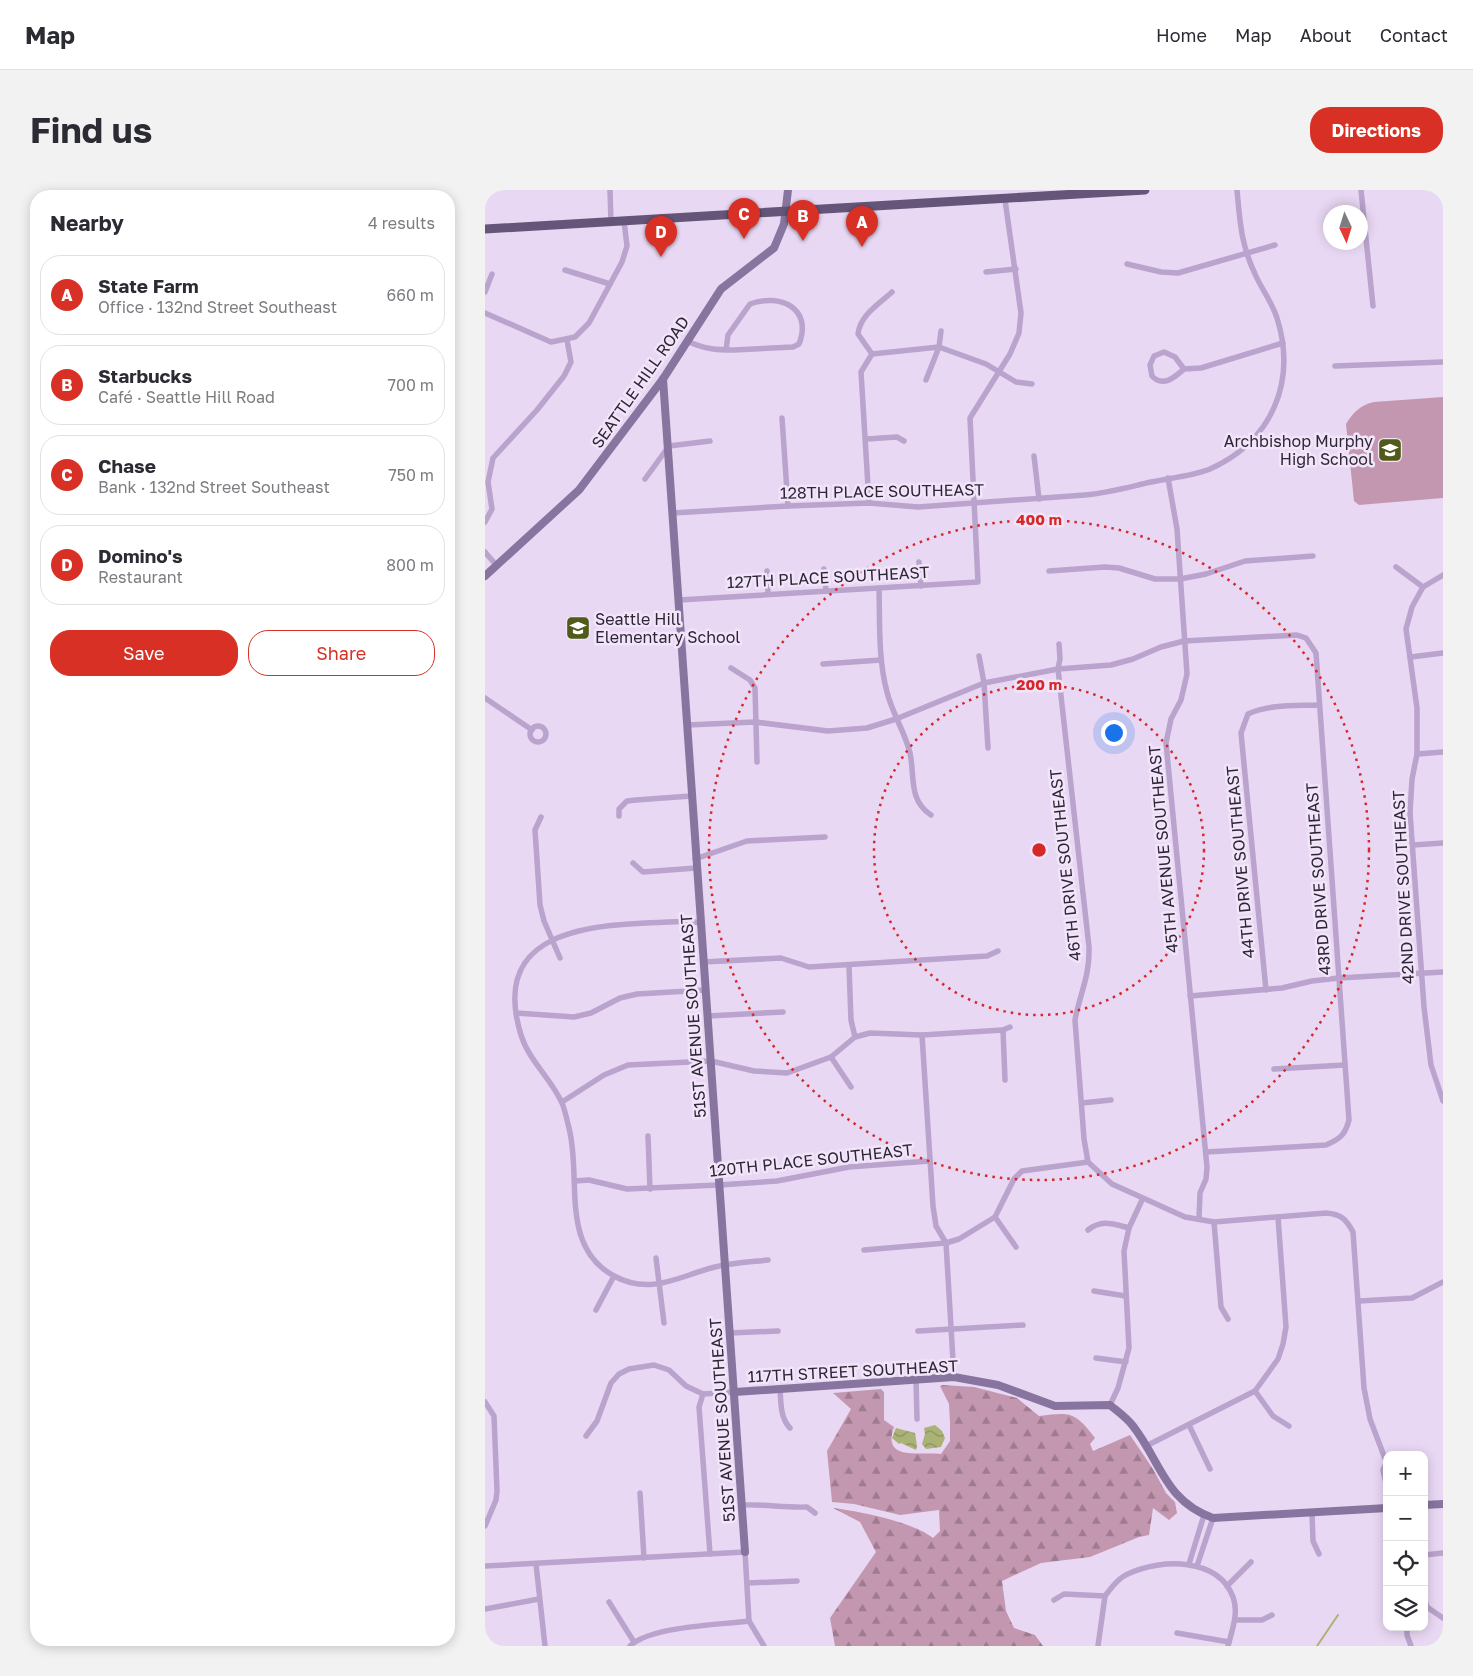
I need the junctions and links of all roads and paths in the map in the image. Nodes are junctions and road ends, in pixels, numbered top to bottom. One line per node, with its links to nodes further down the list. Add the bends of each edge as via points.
1 (610, 190): 9 (street)
2 (788, 190): 7 (street, SEATTLE HILL ROAD)
3 (1145, 190): 6 (main road)
4 (1237, 190): 12 (street, via 1241,235)
5 (1361, 190): 21 (street)
6 (1005, 200): 7 (main road); 14 (street)
7 (787, 211): 8 (main road); 25 (street, SEATTLE HILL ROAD, via 775,248 721,289)
8 (624, 221): 9 (main road); 18 (street, via 627,246)
9 (611, 223): 10 (main road)
10 (485, 229)
11 (1275, 245): 12 (street)
12 (1247, 253): 13 (street, via 1178,273); 26 (street, via 1269,297)
13 (1127, 264)
14 (1016, 269): 16 (street); 33 (street, via 1021,313 1019,333)
15 (565, 270): 18 (street)
16 (986, 272)
17 (492, 274): 19 (street)
18 (610, 284): 24 (street, via 589,323 575,337)
19 (485, 292)
20 (893, 292): 29 (street, via 862,319 859,327 858,334)
21 (1373, 306)
22 (485, 313): 24 (street, via 551,342)
23 (941, 331): 27 (street)
24 (567, 340): 50 (street, via 571,362 564,376 493,458 488,482 492,509)
25 (687, 341): 28 (street, via 711,350); 34 (street, SEATTLE HILL ROAD)
26 (1283, 343): 32 (street, via 1201,368); 43 (street, 128TH PLACE SOUTHEAST, via 1283,378 1277,404 1268,422 1243,448 1209,470)
27 (939, 346): 29 (street); 33 (street); 35 (street)
28 (726, 350): 28 (street, via 728,335 746,307 755,302 776,301 794,306 803,329 799,344)
29 (872, 354): 38 (street, via 861,372)
30 (1443, 362): 31 (street)
31 (1335, 366)
32 (1184, 369): 32 (street, via 1175,357 1164,352 1154,356 1150,365 1152,376 1161,382 1169,381)
33 (998, 371): 36 (street, via 1015,382); 47 (street, via 970,418)
34 (663, 379): 41 (street, 51ST AVENUE SOUTHEAST); 54 (street, SEATTLE HILL ROAD, via 579,490)
35 (926, 380)
36 (1032, 384)
37 (782, 418): 48 (street)
38 (867, 438): 40 (street, via 897,437); 46 (street)
39 (710, 441): 41 (street)
40 (904, 441)
41 (669, 446): 44 (street); 49 (street, 51ST AVENUE SOUTHEAST)
42 (1034, 456): 45 (street)
43 (1168, 478): 45 (street, 128TH PLACE SOUTHEAST, via 1107,493); 61 (street, 45TH AVENUE SOUTHEAST, via 1177,529)
44 (645, 479)
45 (1039, 499): 47 (street, 128TH PLACE SOUTHEAST)
46 (869, 503): 47 (street, 128TH PLACE SOUTHEAST, via 918,507); 48 (street, 128TH PLACE SOUTHEAST)
47 (974, 504): 62 (street, 127TH PLACE SOUTHEAST, via 978,582)
48 (788, 506): 49 (street, 128TH PLACE SOUTHEAST)
49 (673, 513): 67 (street, 51ST AVENUE SOUTHEAST)
50 (485, 522)
51 (485, 552): 54 (street)
52 (1313, 556): 61 (street, via 1245,561)
53 (919, 562): 62 (street)
54 (497, 566): 60 (street, SEATTLE HILL ROAD)
55 (1396, 567): 63 (street)
56 (824, 569): 65 (street)
57 (767, 571): 66 (street)
58 (1049, 571): 61 (street, via 1119,568 1155,579)
59 (1443, 575): 63 (street)
60 (485, 576)
61 (1180, 579): 68 (street, 45TH AVENUE SOUTHEAST)
62 (921, 586): 64 (street, 127TH PLACE SOUTHEAST)
63 (1423, 587): 72 (street, 42ND DRIVE SOUTHEAST, via 1406,629)
64 (879, 589): 65 (street, 127TH PLACE SOUTHEAST); 73 (street)
65 (826, 591): 66 (street, 127TH PLACE SOUTHEAST)
66 (768, 594): 67 (street, 127TH PLACE SOUTHEAST)
67 (679, 600): 82 (street, 51ST AVENUE SOUTHEAST)
68 (1184, 640): 76 (street, via 1161,646 1133,660); 79 (street, 43RD DRIVE SOUTHEAST, via 1297,635 1306,638 1316,653); 108 (street, 45TH AVENUE SOUTHEAST, via 1185,688 1171,719 1166,742)
69 (1059, 644): 76 (street, 46TH DRIVE SOUTHEAST)
70 (1443, 653): 72 (street)
71 (979, 656): 77 (street)
72 (1411, 657): 86 (street, 42ND DRIVE SOUTHEAST, via 1417,708)
73 (881, 660): 74 (street); 80 (street, via 886,692)
74 (823, 664)
75 (731, 668): 81 (street, via 750,680 755,688)
76 (1058, 669): 77 (street); 125 (street, 46TH DRIVE SOUTHEAST, via 1089,948 1089,968 1075,1020)
77 (984, 683): 80 (street); 84 (street)
78 (485, 698): 83 (street)
79 (1319, 705): 105 (street, 43RD DRIVE SOUTHEAST); 107 (street, 44TH DRIVE SOUTHEAST, via 1257,710 1248,714 1241,733)
80 (896, 719): 81 (street, via 867,728 828,731); 89 (street, via 910,753 913,789 920,806)
81 (755, 722): 82 (street); 87 (street)
82 (687, 726): 88 (street, 51ST AVENUE SOUTHEAST)
83 (532, 730)
84 (987, 748)
85 (1443, 752): 86 (street)
86 (1417, 754): 94 (street, 42ND DRIVE SOUTHEAST, via 1412,779)
87 (757, 762)
88 (691, 796): 90 (street, via 627,801 619,809); 96 (street, 51ST AVENUE SOUTHEAST)
89 (931, 815)
90 (619, 816)
91 (541, 817): 98 (street, via 535,830 540,905)
92 (825, 837): 96 (street, via 747,842)
93 (1443, 843): 94 (street)
94 (1413, 845): 104 (street, 42ND DRIVE SOUTHEAST)
95 (633, 863): 96 (street, via 643,872)
96 (695, 864): 97 (street, 51ST AVENUE SOUTHEAST)
97 (700, 923): 98 (street, via 604,926); 101 (street, 51ST AVENUE SOUTHEAST)
98 (553, 940): 100 (street); 110 (street, via 536,948 523,960 512,991)
99 (998, 951): 102 (street, via 987,956)
100 (560, 958)
101 (703, 962): 102 (street, via 781,958 809,967); 106 (street, 51ST AVENUE SOUTHEAST)
102 (849, 966): 115 (street, via 851,1020)
103 (1443, 972): 104 (street)
104 (1421, 974): 105 (street); 123 (street, 42ND DRIVE SOUTHEAST, via 1431,1065)
105 (1339, 978): 107 (street); 118 (street, 43RD DRIVE SOUTHEAST)
106 (706, 990): 110 (street, via 629,996 574,1017); 111 (street, 51ST AVENUE SOUTHEAST)
107 (1266, 990): 108 (street)
108 (1190, 996): 127 (street, 45TH AVENUE SOUTHEAST)
109 (783, 1012): 111 (street)
110 (515, 1013): 124 (street, via 527,1051)
111 (708, 1016): 117 (street, 51ST AVENUE SOUTHEAST)
112 (1009, 1027): 113 (street)
113 (1003, 1030): 114 (street); 120 (street)
114 (922, 1035): 115 (street, via 870,1033); 128 (street)
115 (855, 1037): 116 (street)
116 (831, 1057): 117 (street, via 787,1073 769,1073); 121 (street)
117 (711, 1060): 124 (street, via 627,1065 603,1075); 131 (street, 51ST AVENUE SOUTHEAST)
118 (1345, 1065): 119 (street); 127 (street, 43RD DRIVE SOUTHEAST, via 1349,1120 1339,1140 1326,1145)
119 (1274, 1069)
120 (1005, 1080)
121 (851, 1087)
122 (1111, 1100): 125 (street)
123 (1443, 1101)
124 (561, 1102): 130 (street, via 570,1129)
125 (1082, 1103): 129 (street, 46TH DRIVE SOUTHEAST)
126 (648, 1136): 132 (street)
127 (1206, 1152): 136 (street, 45TH AVENUE SOUTHEAST, via 1206,1179 1200,1193)
128 (930, 1160): 131 (street, 120TH PLACE SOUTHEAST, via 849,1167 777,1181); 140 (street, via 936,1226)
129 (1088, 1162): 133 (street, via 1112,1184); 135 (street, via 1022,1171 1014,1179)
130 (575, 1181): 132 (street, 120TH PLACE SOUTHEAST); 146 (street, via 579,1234 593,1260)
131 (719, 1185): 132 (street, 120TH PLACE SOUTHEAST); 145 (street, 51ST AVENUE SOUTHEAST)
132 (650, 1189)
133 (1142, 1200): 136 (street, via 1185,1217); 138 (street)
134 (1278, 1217): 137 (street); 151 (street, via 1327,1213 1347,1220 1353,1232); 165 (street, via 1285,1336 1278,1359)
135 (995, 1218): 140 (street); 141 (street)
136 (1199, 1219): 137 (street)
137 (1214, 1222): 153 (street, via 1221,1307)
138 (1129, 1228): 139 (street, via 1105,1222); 150 (street, via 1124,1251)
139 (1088, 1230)
140 (946, 1243): 142 (street); 156 (street)
141 (1016, 1247)
142 (864, 1250)
143 (656, 1258): 148 (street)
144 (767, 1260): 145 (street)
145 (725, 1265): 148 (street); 159 (street, 51ST AVENUE SOUTHEAST)
146 (614, 1276): 148 (street, via 632,1284); 152 (street)
147 (1443, 1282): 151 (street, via 1412,1298)
148 (660, 1285): 154 (street)
149 (1094, 1291): 150 (street)
150 (1126, 1296): 161 (street, via 1129,1348)
151 (1359, 1301): 176 (street, via 1364,1388 1370,1419)
152 (597, 1310)
153 (1228, 1318)
154 (664, 1323)
155 (1023, 1324): 156 (street)
156 (951, 1328): 158 (street); 162 (street)
157 (779, 1331): 159 (street)
158 (918, 1331)
159 (730, 1333): 166 (street, 51ST AVENUE SOUTHEAST)
160 (1096, 1358): 161 (street)
161 (1126, 1362): 169 (street)
162 (954, 1377): 163 (street, 117TH STREET SOUTHEAST); 169 (street, 117TH STREET SOUTHEAST, via 998,1385 1055,1406)
163 (916, 1380): 164 (street, 117TH STREET SOUTHEAST); 170 (street)
164 (780, 1389): 166 (street, 117TH STREET SOUTHEAST); 173 (street, via 782,1410)
165 (1255, 1391): 171 (street); 172 (street, via 1273,1416)
166 (735, 1392): 167 (street, 117TH STREET SOUTHEAST); 179 (street, 51ST AVENUE SOUTHEAST)
167 (703, 1394): 174 (street, via 686,1386 669,1370 654,1366 629,1368 611,1383 597,1421); 190 (street, via 699,1407)
168 (485, 1402): 187 (street, via 494,1416 497,1491)
169 (1109, 1405): 175 (street, via 1132,1424)
170 (917, 1419)
171 (1189, 1425): 175 (street); 177 (street)
172 (1289, 1426)
173 (790, 1428)
174 (586, 1436)
175 (1146, 1446): 185 (street, via 1169,1488)
176 (1383, 1455)
177 (1210, 1470)
178 (640, 1493): 193 (street)
179 (742, 1504): 183 (street, via 807,1507); 188 (street, 51ST AVENUE SOUTHEAST)
180 (1443, 1504): 181 (street)
181 (1428, 1505)
182 (1383, 1508): 184 (street)
183 (815, 1513)
184 (1312, 1513): 186 (street); 191 (street, via 1313,1541)
185 (1204, 1515): 186 (street); 196 (street)
186 (1213, 1518): 198 (street)
187 (485, 1526)
188 (745, 1552): 190 (street); 200 (street, 51ST AVENUE SOUTHEAST)
189 (1443, 1553): 192 (street)
190 (710, 1554): 193 (street)
191 (1319, 1554)
192 (1428, 1555)
193 (644, 1558): 195 (street)
194 (1251, 1562): 201 (street)
195 (536, 1564): 197 (street); 203 (street)
196 (1189, 1564): 198 (street); 202 (street, via 1168,1564 1128,1573)
197 (485, 1566)
198 (1197, 1566): 201 (street)
199 (797, 1581): 200 (street)
200 (748, 1583): 211 (street, 51ST AVENUE SOUTHEAST)
201 (1227, 1586): 210 (street, via 1235,1606)
202 (1105, 1596): 204 (street, via 1064,1594); 218 (street)
203 (539, 1599): 206 (street); 216 (street)
204 (1054, 1600)
205 (609, 1602): 214 (street)
206 (485, 1609)
207 (1428, 1609): 209 (street)
208 (1272, 1615): 210 (street, via 1263,1620)
209 (1443, 1618)
210 (1235, 1620): 215 (street)
211 (749, 1622): 214 (street, via 667,1631); 217 (street)
212 (1407, 1631): 219 (street)
213 (1177, 1633): 215 (street)
214 (632, 1644)
215 (1229, 1644)
216 (545, 1646)
217 (764, 1646)
218 (1098, 1646)
219 (1411, 1646)

